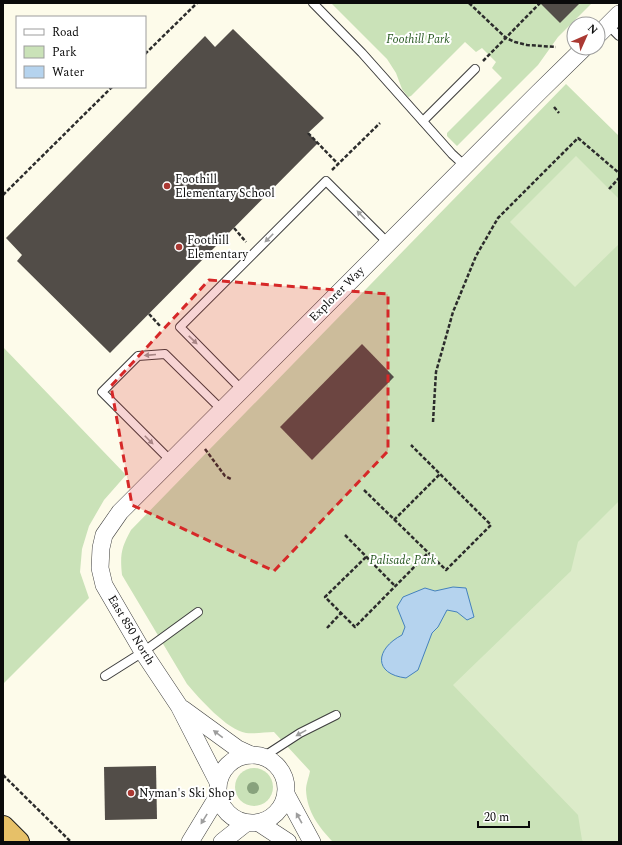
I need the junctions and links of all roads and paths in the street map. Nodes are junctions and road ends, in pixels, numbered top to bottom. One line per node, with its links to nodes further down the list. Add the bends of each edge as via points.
1 (197, 3): 7 (path)
2 (313, 3): 14 (lane)
3 (469, 3): 5 (path)
4 (540, 3): 5 (path)
5 (506, 38): 6 (path, via 527,45); 8 (path)
6 (556, 46)
7 (146, 53)
8 (488, 56)
9 (576, 56): 18 (street, Explorer Way)
10 (475, 69): 14 (lane)
11 (111, 88): 23 (path)
12 (554, 107): 13 (path)
13 (559, 113)
14 (423, 121): 18 (lane)
15 (380, 123): 17 (path)
16 (308, 133): 17 (path)
17 (338, 164): 19 (path)
18 (465, 166): 26 (street, Explorer Way)
19 (330, 171)
20 (619, 174): 31 (path, via 578,138 498,218 476,256 453,312 436,372)
21 (619, 178): 22 (path)
22 (609, 189)
23 (3, 195)
24 (234, 228): 25 (path)
25 (246, 242)
26 (388, 243): 29 (street, Explorer Way); 29 (lane, one-way to 29, via 326,181 180,327)
27 (149, 314): 28 (path)
28 (161, 327)
29 (242, 390): 30 (street, Explorer Way)
30 (222, 410): 34 (street, Explorer Way); 34 (lane, one-way to 34, via 165,354 138,356 102,392)
31 (433, 422)
32 (200, 444): 36 (path, via 225,476)
33 (411, 445): 35 (path)
34 (170, 461): 40 (street, Explorer Way, via 120,512 107,529)
35 (440, 474): 38 (path); 41 (path, via 491,525 446,570)
36 (231, 479)
37 (364, 490): 38 (path)
38 (394, 520): 41 (path)
39 (345, 535): 42 (path)
40 (100, 548): 47 (street, East 850 North, via 100,568 104,585)
41 (428, 553): 43 (path)
42 (366, 557): 43 (path); 45 (path, via 325,597)
43 (396, 586): 45 (path, via 355,627)
44 (198, 612): 47 (lane)
45 (341, 614): 46 (path)
46 (327, 628)
47 (143, 652): 48 (lane); 49 (street, East 850 North)
48 (105, 676)
49 (179, 706): 51 (street, East 850 North, one-way to 49, via 238,749); 53 (street, East 850 North)
50 (336, 715): 51 (lane, one-way to 51)
51 (257, 756): 53 (street, via 240,757 230,763 223,772); 54 (street, via 273,762 281,771 286,782)
52 (3, 775): 58 (path)
53 (218, 789): 55 (street, via 222,806 228,814 237,820); 59 (street, one-way to 59)
54 (286, 794): 55 (street, via 277,813 269,820); 62 (street, one-way to 54)
55 (253, 823): 60 (street); 61 (street)
56 (3, 827): 57 (highway)
57 (18, 842)
58 (71, 842)
59 (190, 842)
60 (222, 842)
61 (288, 842)
62 (312, 842)

